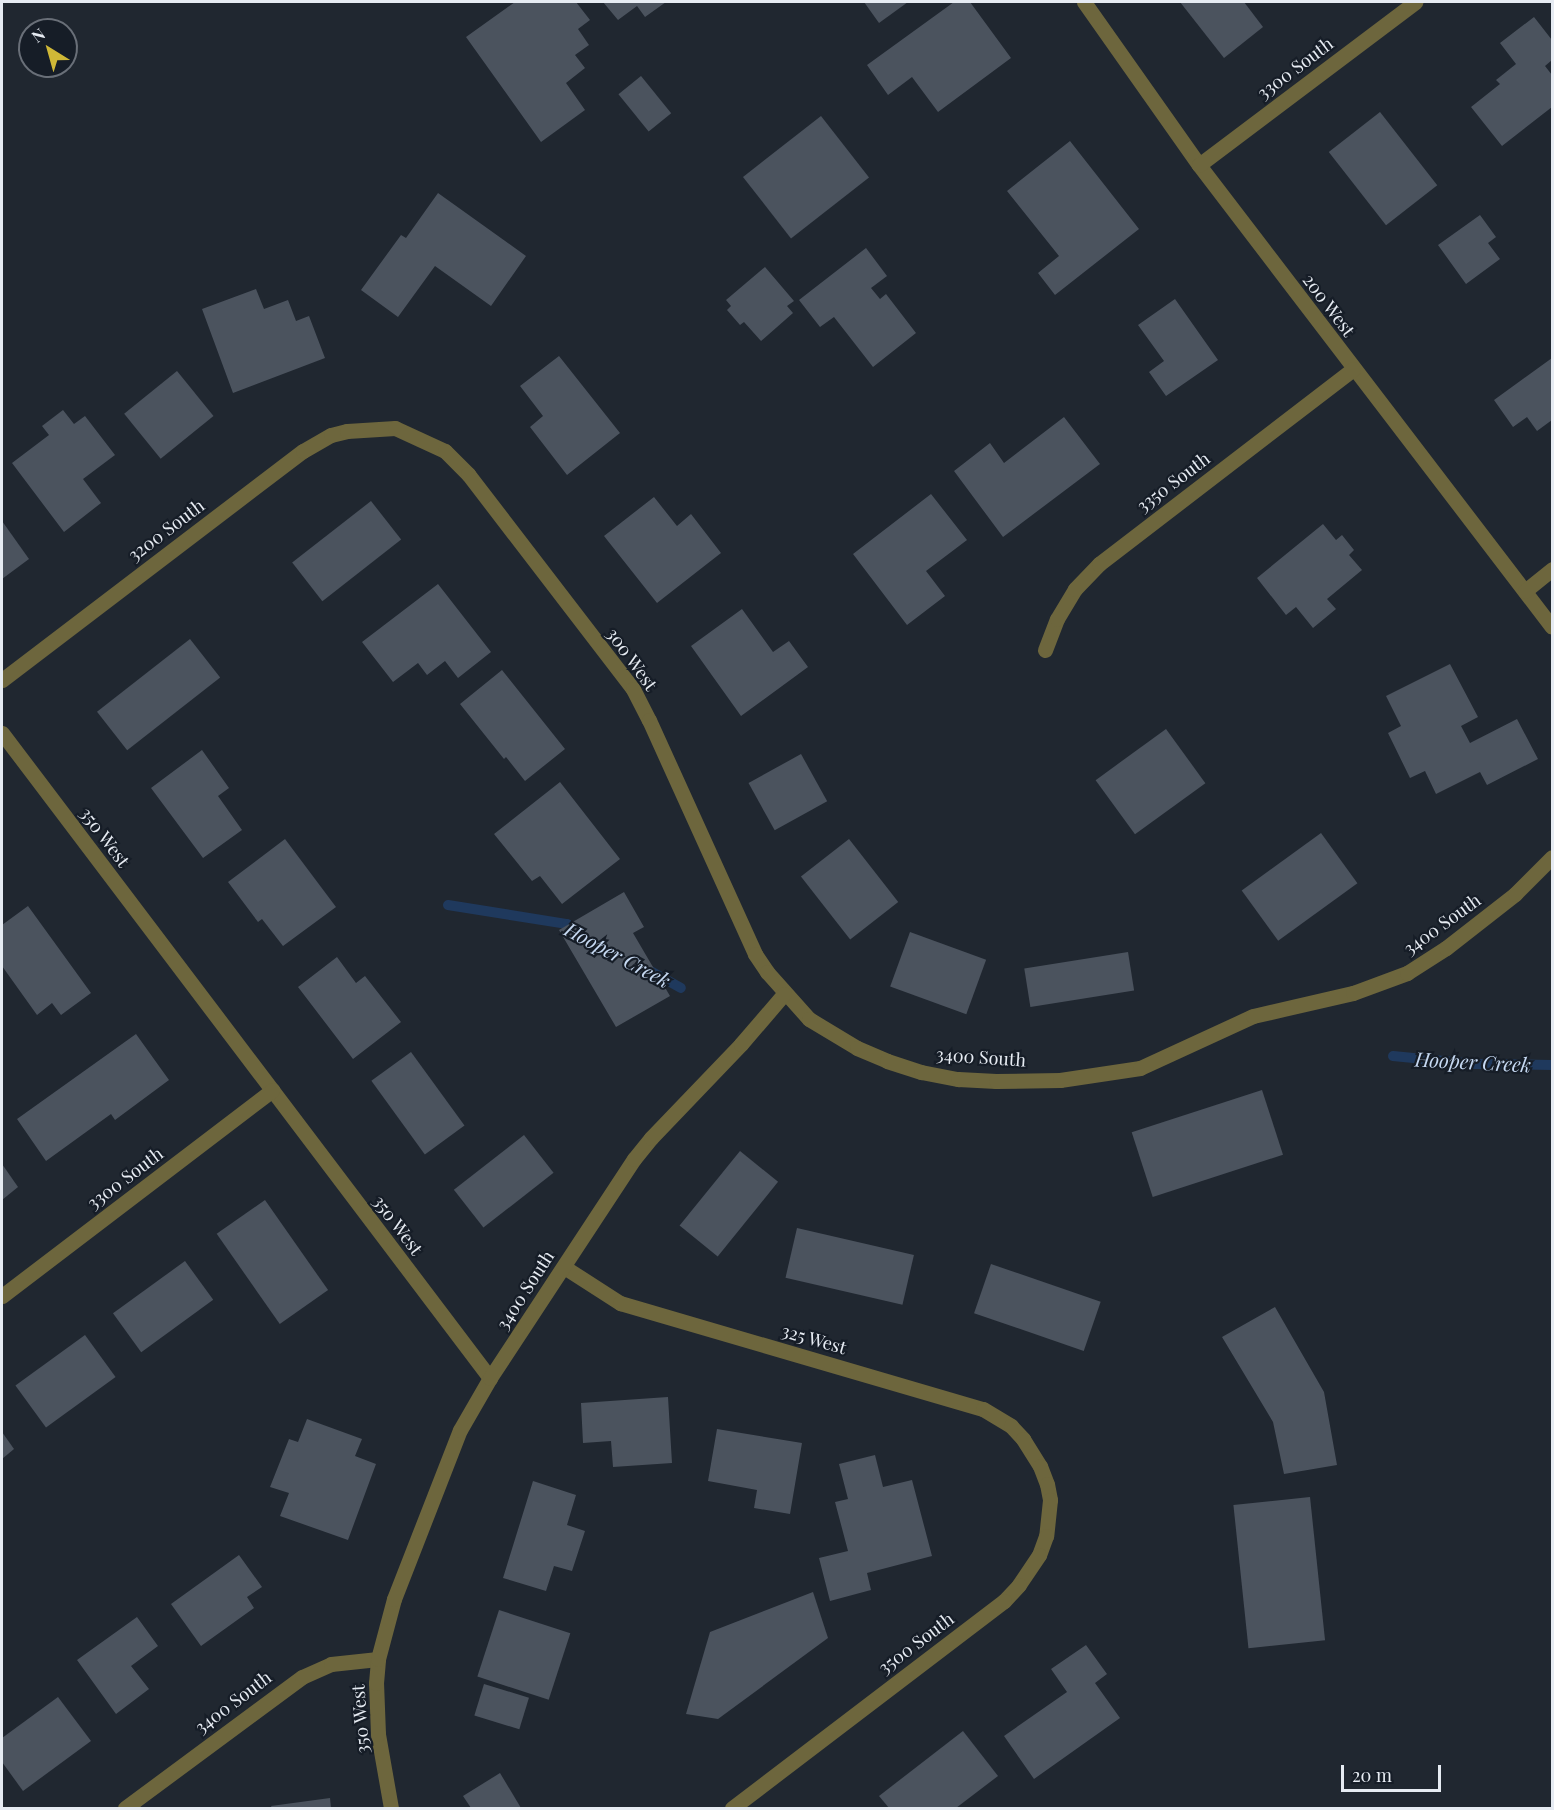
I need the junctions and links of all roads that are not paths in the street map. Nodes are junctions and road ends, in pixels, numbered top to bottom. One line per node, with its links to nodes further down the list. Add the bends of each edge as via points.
1 (1084, 2): 3 (street, 200 West)
2 (1415, 2): 3 (street, 3300 South)
3 (1199, 165): 4 (street, 200 West)
4 (1353, 369): 7 (street, 200 West); 9 (street, 3350 South, via 1099,564 1075,589)
5 (363, 428): 10 (street, 3200 South, via 331,435 303,451); 13 (street, 300 West, via 395,428 445,451 633,689 756,954)
6 (1552, 569): 7 (street)
7 (1525, 591): 8 (street, 200 West)
8 (1552, 627)
9 (1045, 650)
10 (2, 680)
11 (2, 733): 14 (street, 350 West)
12 (1552, 857): 13 (street, 3400 South, via 1515,894 1407,974 1353,993 1253,1016 1164,1059 1110,1074 996,1082 921,1072 831,1034)
13 (784, 994): 15 (street, 3400 South, via 651,1138)
14 (272, 1090): 16 (street, 3300 South); 17 (street, 350 West)
15 (564, 1267): 17 (street, 3400 South); 18 (street, 325 West, via 620,1303 983,1409 1011,1426)
16 (2, 1296)
17 (490, 1378): 19 (street, 350 West, via 449,1455 394,1599)
18 (1040, 1466): 22 (street, 3500 South, via 1050,1500 1050,1518 1039,1555 1019,1586)
19 (378, 1659): 20 (street, 3400 South, via 331,1664 302,1677); 21 (street, 350 West, via 378,1734)
20 (125, 1809)
21 (391, 1809)
22 (732, 1809)

